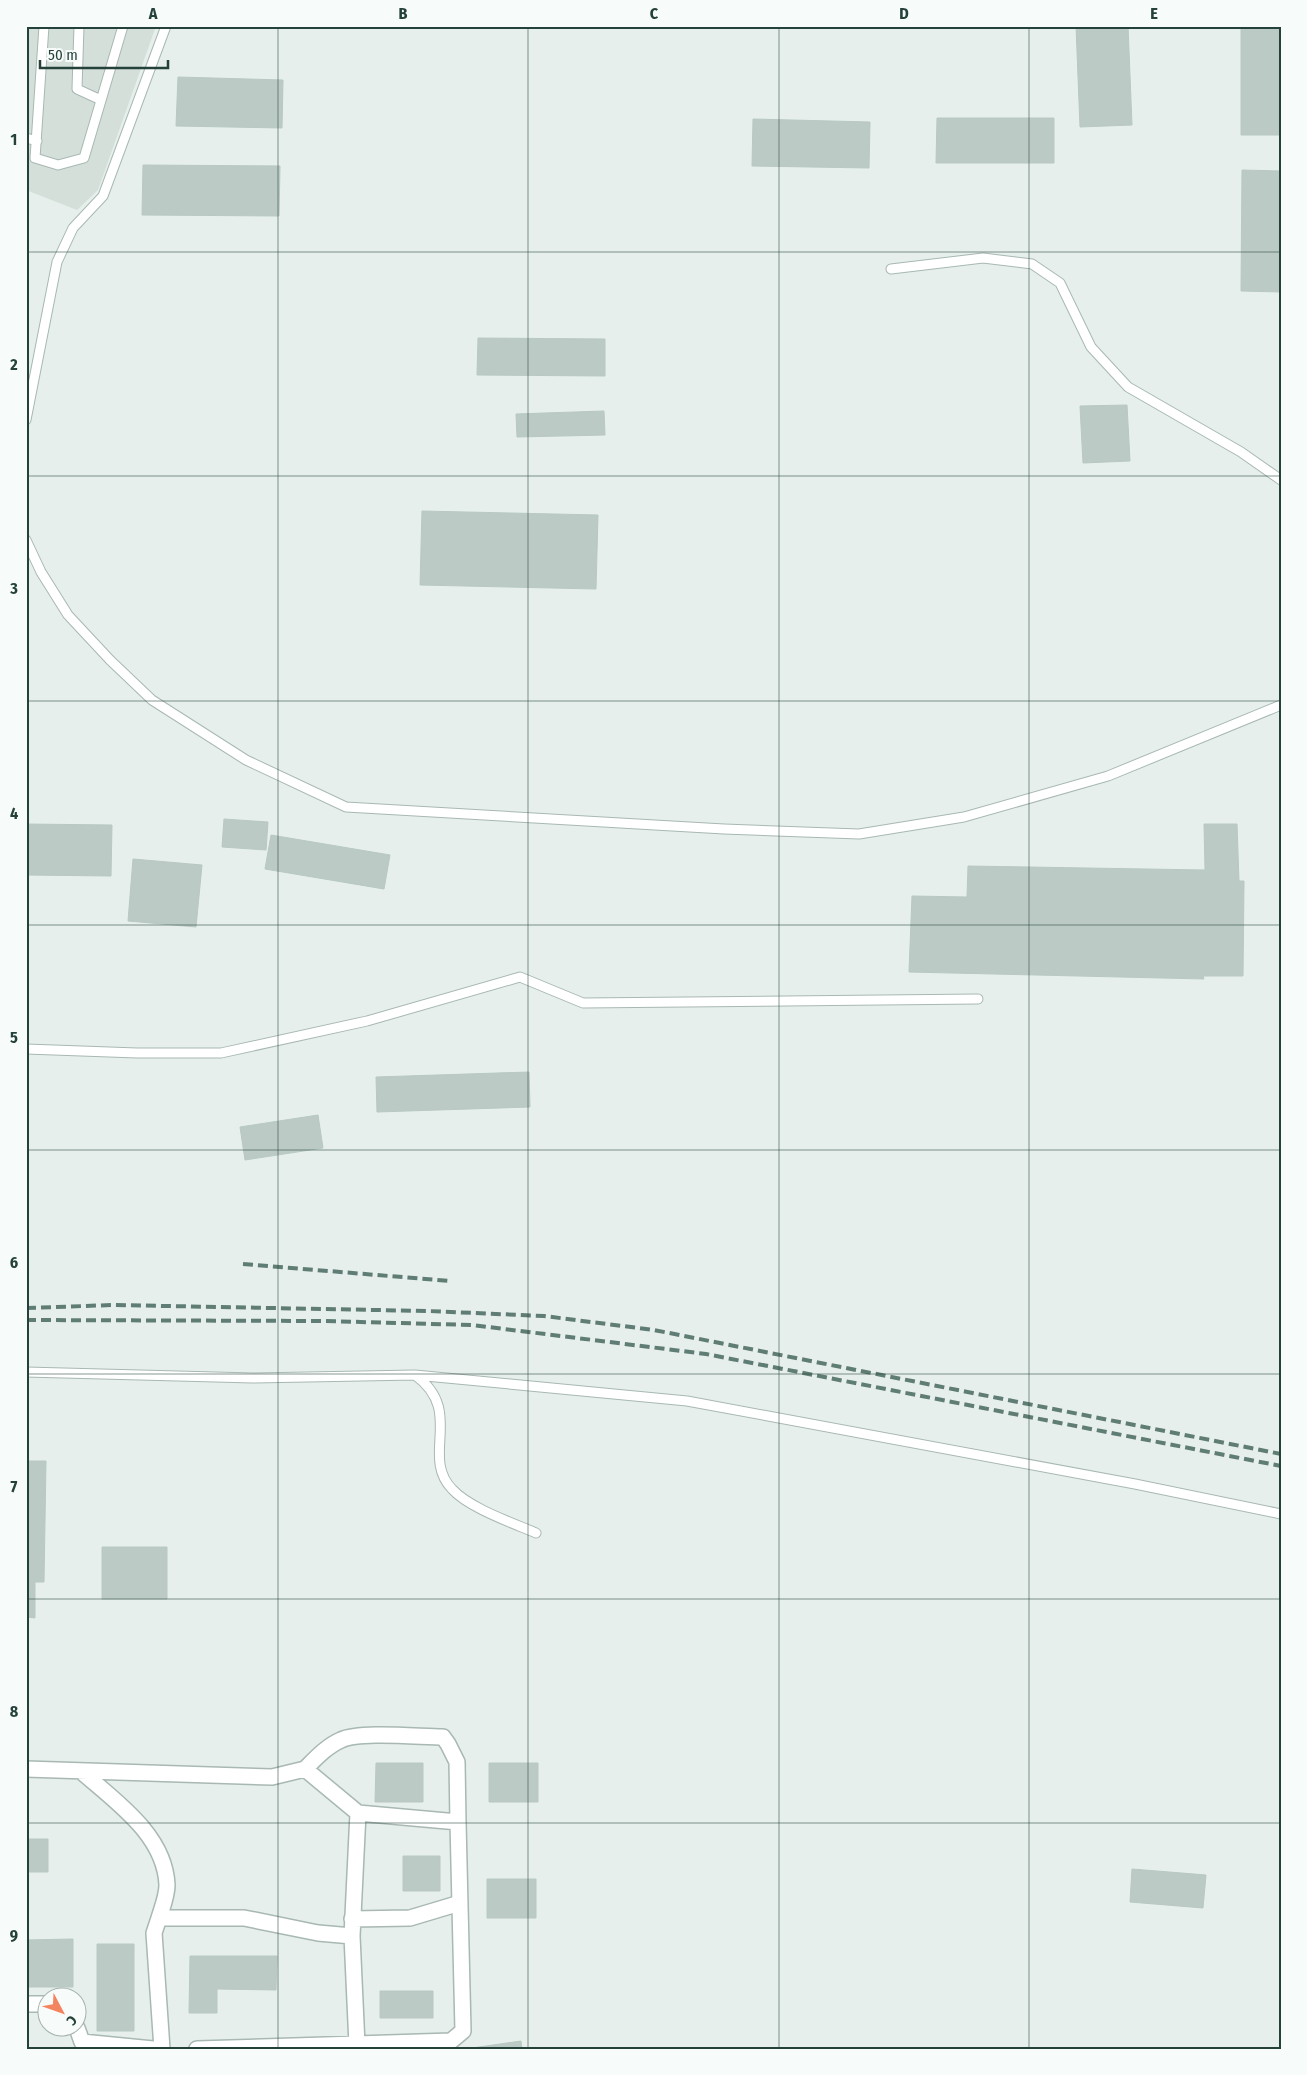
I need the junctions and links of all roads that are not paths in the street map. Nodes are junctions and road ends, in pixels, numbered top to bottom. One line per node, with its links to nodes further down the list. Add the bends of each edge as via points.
1 (44, 26): 7 (lane)
2 (79, 26): 5 (lane, via 77,89)
3 (123, 26): 5 (lane)
4 (166, 26): 9 (lane, via 103,196 73,228 57,262)
5 (101, 100): 7 (lane, via 84,158 58,165 35,158)
6 (26, 138): 7 (lane)
7 (37, 141)
8 (890, 269): 10 (lane, via 983,258 1032,264 1060,283 1091,347 1128,387 1241,452)
9 (26, 420)
10 (1281, 480)
11 (26, 540): 12 (lane, via 41,572 68,615 152,700 246,760 346,807 859,834 964,817 1108,776)
12 (1281, 704)
13 (978, 999): 14 (lane, via 583,1003 520,977 367,1021 221,1053)
14 (26, 1049)
15 (26, 1372): 16 (lane, via 253,1378)
16 (415, 1375): 17 (lane, via 687,1401); 18 (lane, via 425,1382 436,1398 440,1412 440,1468 451,1489 479,1508)
17 (1281, 1514)
18 (536, 1533)
19 (305, 1769): 21 (street, via 272,1777); 22 (street); 23 (street, via 342,1739 359,1735 443,1737 457,1762)
20 (26, 1770): 21 (street)
21 (82, 1772): 25 (street, via 136,1820 160,1854 167,1887)
22 (358, 1812): 23 (street); 26 (street)
23 (458, 1822): 24 (street)
24 (460, 1903): 26 (street, via 410,1918); 29 (street, via 463,2031 451,2041)
25 (159, 1918): 27 (street, via 244,1918); 31 (street, via 154,1933)
26 (352, 1919): 27 (street)
27 (352, 1936): 29 (street)
28 (81, 2038): 30 (street, via 82,2042)
29 (357, 2045): 32 (street)
30 (154, 2049)
31 (162, 2049)
32 (197, 2049)

